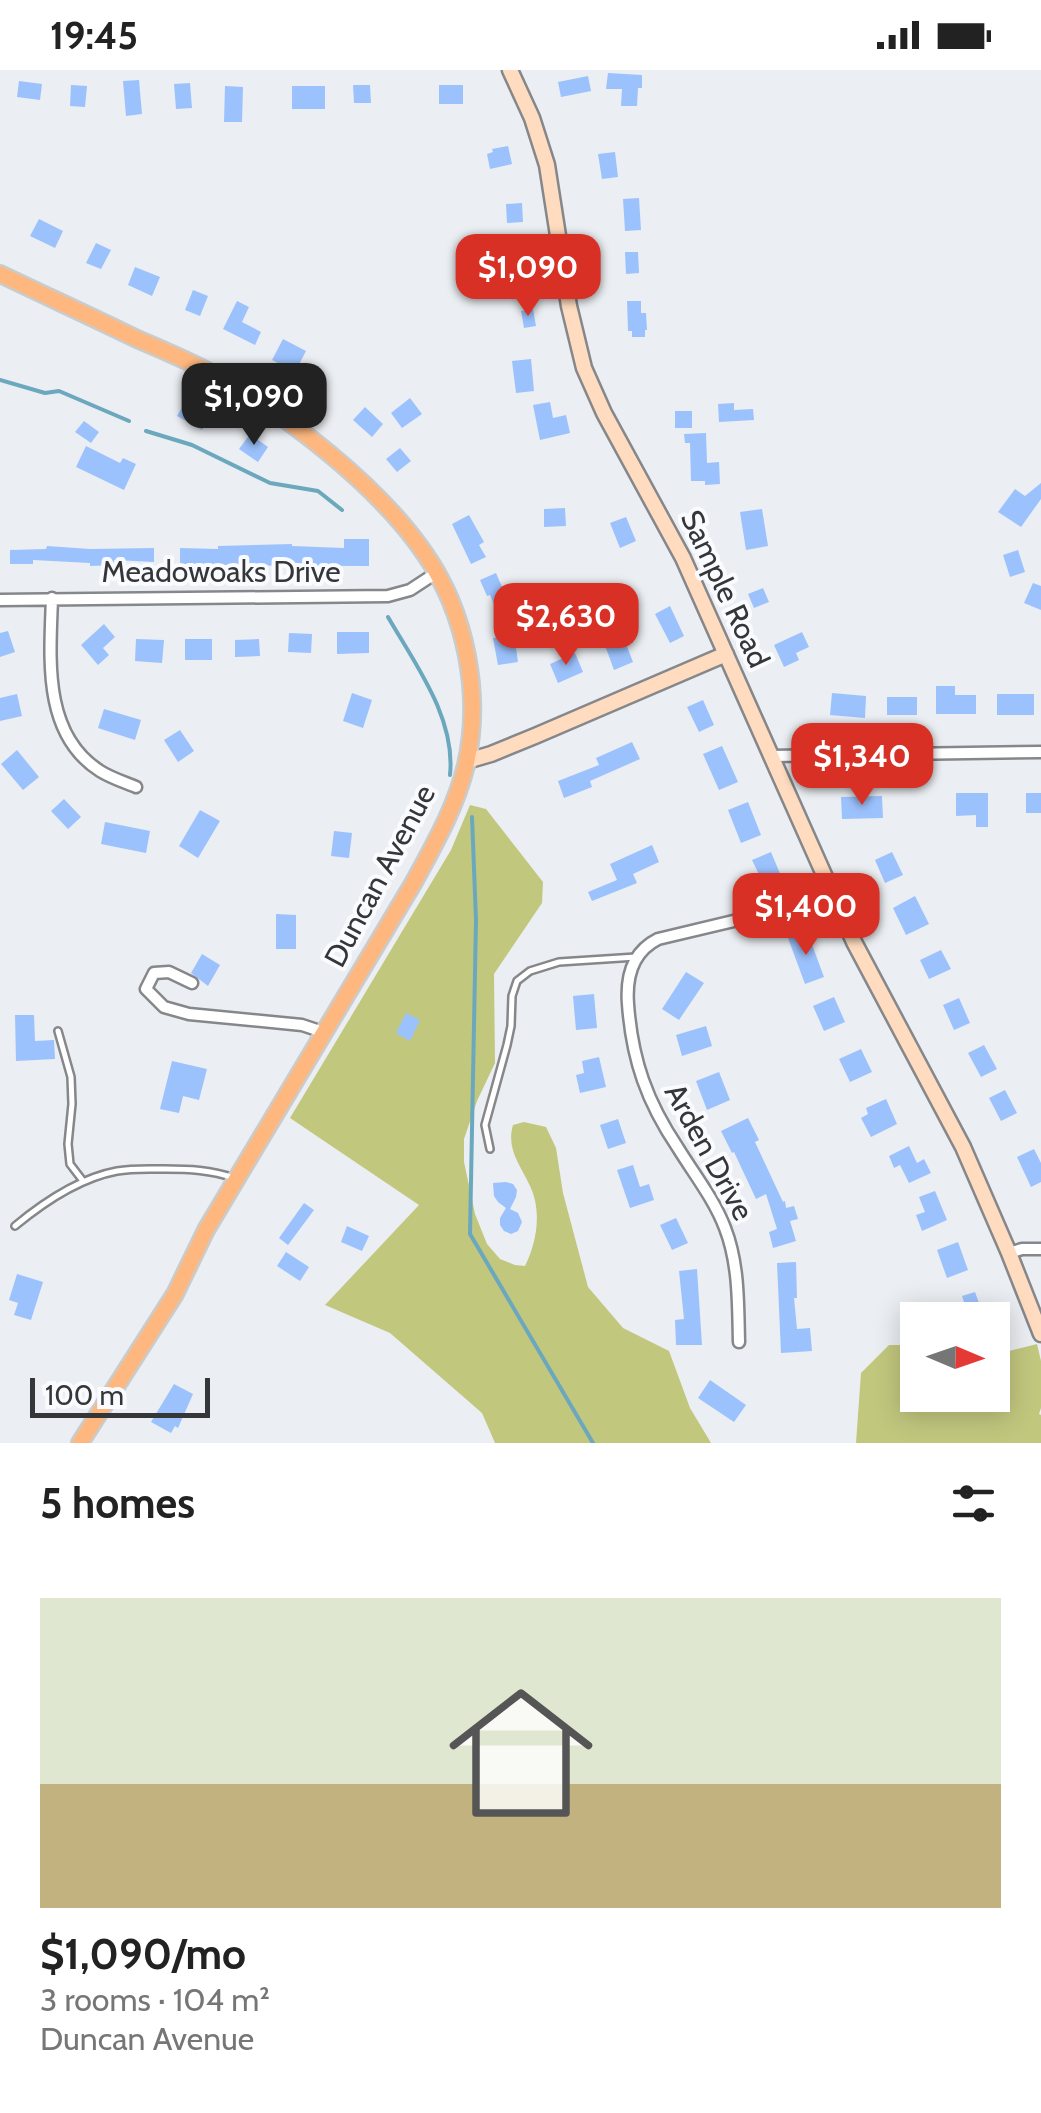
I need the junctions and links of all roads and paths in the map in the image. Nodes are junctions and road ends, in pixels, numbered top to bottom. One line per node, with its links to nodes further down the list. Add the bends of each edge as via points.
1 (510, 70): 6 (street, Sample Road, via 547,165 581,360)
2 (0, 274): 3 (main road, Duncan Avenue, via 213,374 276,414 400,522)
3 (436, 574): 4 (street, Meadowoaks Drive, via 388,596); 9 (main road, Duncan Avenue, via 467,661)
4 (52, 598): 5 (street, Meadowoaks Drive); 10 (street, via 53,688 65,735 100,771)
5 (0, 600)
6 (726, 654): 8 (street, Sample Road); 9 (street)
7 (1041, 752): 8 (street)
8 (771, 756): 11 (street, Sample Road)
9 (467, 761): 15 (main road, Duncan Avenue, via 438,837)
10 (136, 787)
11 (832, 892): 12 (street, via 658,939); 21 (street, Sample Road)
12 (636, 958): 16 (lane, via 559,962 517,981 485,1125); 23 (street, Arden Drive, via 628,1000 643,1085 724,1224 734,1259)
13 (192, 983): 15 (street, via 154,973 146,989 164,1006 189,1014 302,1025)
14 (58, 1030): 18 (lane, via 71,1077 70,1164)
15 (321, 1038): 17 (main road, Duncan Avenue)
16 (490, 1149)
17 (237, 1179): 18 (lane, via 212,1170 140,1169); 24 (main road, Duncan Avenue, via 175,1294)
18 (83, 1182): 19 (lane)
19 (14, 1226)
20 (1041, 1249): 21 (street)
21 (1010, 1252): 22 (street, Sample Road)
22 (1041, 1334)
23 (738, 1342)
24 (80, 1443)

